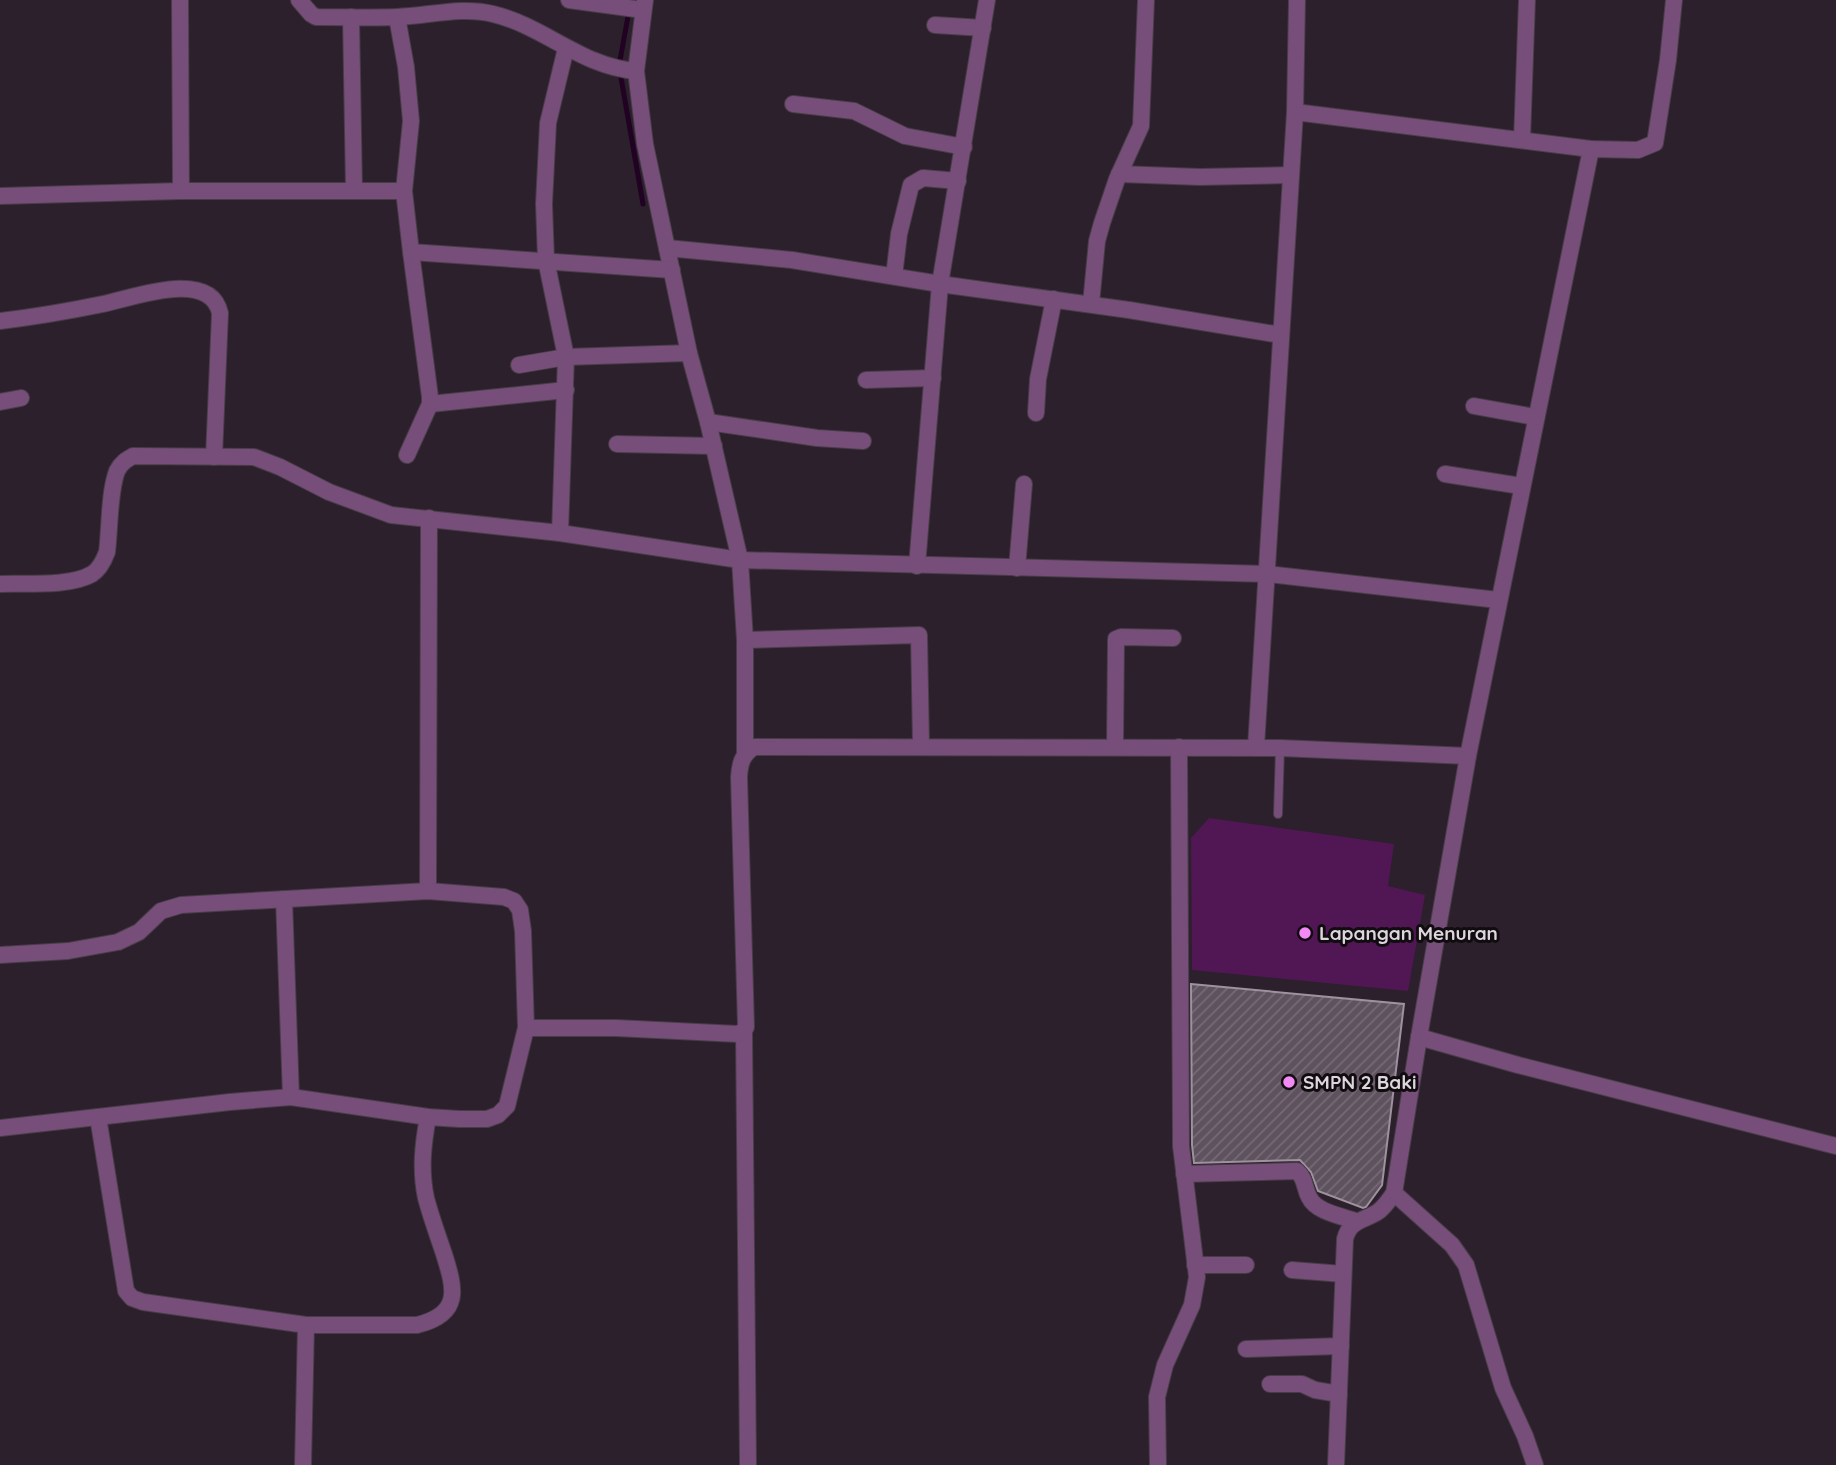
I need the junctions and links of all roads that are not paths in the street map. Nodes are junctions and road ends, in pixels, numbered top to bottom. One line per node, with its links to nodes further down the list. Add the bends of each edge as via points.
1 (180, 0): 25 (street)
2 (299, 0): 11 (street, via 316,17)
3 (569, 0): 9 (street)
4 (988, 0): 13 (street)
5 (1146, 0): 21 (street, via 1141,126)
6 (1297, 0): 17 (street)
7 (1527, 0): 18 (street)
8 (1674, 0): 20 (street, via 1655,143 1638,150)
9 (644, 5): 15 (street)
10 (397, 17): 11 (street); 14 (street, via 476,10 534,28); 26 (street, via 411,121)
11 (351, 18): 24 (street)
12 (935, 25): 13 (street)
13 (983, 28): 19 (street)
14 (566, 48): 15 (street); 30 (street, via 548,123)
15 (625, 70): 28 (street)
16 (793, 104): 19 (street, via 854,111 905,136)
17 (1294, 112): 18 (street); 22 (street)
18 (1522, 140): 20 (street)
19 (964, 147): 23 (street)
20 (1591, 149): 49 (street)
21 (1119, 174): 22 (street); 35 (street, via 1097,241)
22 (1291, 176): 37 (street)
23 (958, 181): 32 (street, via 923,178 911,185); 33 (street)
24 (354, 190): 25 (street); 26 (street)
25 (181, 191): 27 (street)
26 (404, 191): 29 (street)
27 (0, 196)
28 (667, 248): 31 (street); 32 (street)
29 (411, 252): 30 (street); 46 (street)
30 (546, 260): 31 (street); 39 (street)
31 (673, 270): 38 (street)
32 (894, 276): 33 (street)
33 (940, 284): 34 (street); 41 (street)
34 (1054, 299): 35 (street); 48 (street)
35 (1091, 304): 37 (street)
36 (0, 321): 55 (street, via 158,290 183,289 214,297 220,313)
37 (1281, 335): 64 (street)
38 (689, 353): 39 (street); 50 (street)
39 (566, 357): 40 (street); 43 (street)
40 (519, 365)
41 (933, 378): 42 (street); 62 (street)
42 (866, 380)
43 (566, 390): 46 (street); 60 (street)
44 (21, 398): 45 (street)
45 (0, 402)
46 (429, 404): 54 (street)
47 (1474, 407): 49 (street)
48 (1035, 413)
49 (1535, 417): 58 (street)
50 (708, 422): 51 (street); 53 (street)
51 (863, 441)
52 (617, 444): 53 (street)
53 (714, 446): 61 (street)
54 (407, 455)
55 (214, 457): 59 (street, via 254,457 379,510); 65 (street, via 133,456 124,460 114,481 107,552 94,573 61,582)
56 (1445, 474): 58 (street)
57 (1024, 484): 63 (street)
58 (1521, 486): 66 (street)
59 (429, 519): 60 (street); 77 (street)
60 (561, 533): 61 (street)
61 (740, 560): 62 (street); 68 (street)
62 (917, 566): 63 (street)
63 (1017, 568): 64 (street)
64 (1268, 574): 66 (street); 72 (street)
65 (0, 584)
66 (1498, 600): 75 (street)
67 (1173, 638): 70 (street, via 1116,639)
68 (745, 640): 69 (street, via 919,635); 74 (street)
69 (921, 745): 70 (street); 74 (street, via 754,747)
70 (1115, 747): 71 (street)
71 (1179, 747): 72 (street); 88 (street)
72 (1256, 747): 73 (street)
73 (1280, 748): 75 (street); 76 (lane)
74 (745, 752): 81 (street, via 739,777)
75 (1468, 757): 82 (street)
76 (1278, 814)
77 (428, 891): 78 (street); 80 (street, via 514,901 523,931)
78 (284, 899): 79 (street, via 172,906 118,942); 83 (street)
79 (0, 955)
80 (526, 1028): 81 (street); 85 (street, via 507,1106 498,1115 487,1119)
81 (744, 1031): 101 (street)
82 (1419, 1037): 87 (street); 89 (street)
83 (291, 1097): 84 (street); 85 (street)
84 (98, 1117): 86 (street); 95 (street, via 126,1291 132,1298)
85 (428, 1117): 95 (street, via 422,1149 426,1196 453,1279 452,1299 444,1312 417,1325)
86 (0, 1128)
87 (1836, 1146)
88 (1184, 1174): 90 (street, via 1297,1171 1313,1204); 91 (street)
89 (1395, 1194): 90 (street, via 1380,1210); 104 (street, via 1452,1245 1466,1265 1503,1388)
90 (1356, 1221): 94 (street, via 1347,1230)
91 (1195, 1265): 92 (street); 102 (street, via 1192,1305 1164,1365 1157,1397)
92 (1246, 1265)
93 (1292, 1270): 94 (street)
94 (1343, 1274): 96 (street)
95 (306, 1325): 100 (street)
96 (1341, 1346): 97 (street); 99 (street)
97 (1247, 1349)
98 (1270, 1384): 99 (street, via 1302,1384)
99 (1339, 1394): 103 (street)
100 (303, 1465)
101 (748, 1465)
102 (1158, 1465)
103 (1336, 1465)
104 (1535, 1465)

